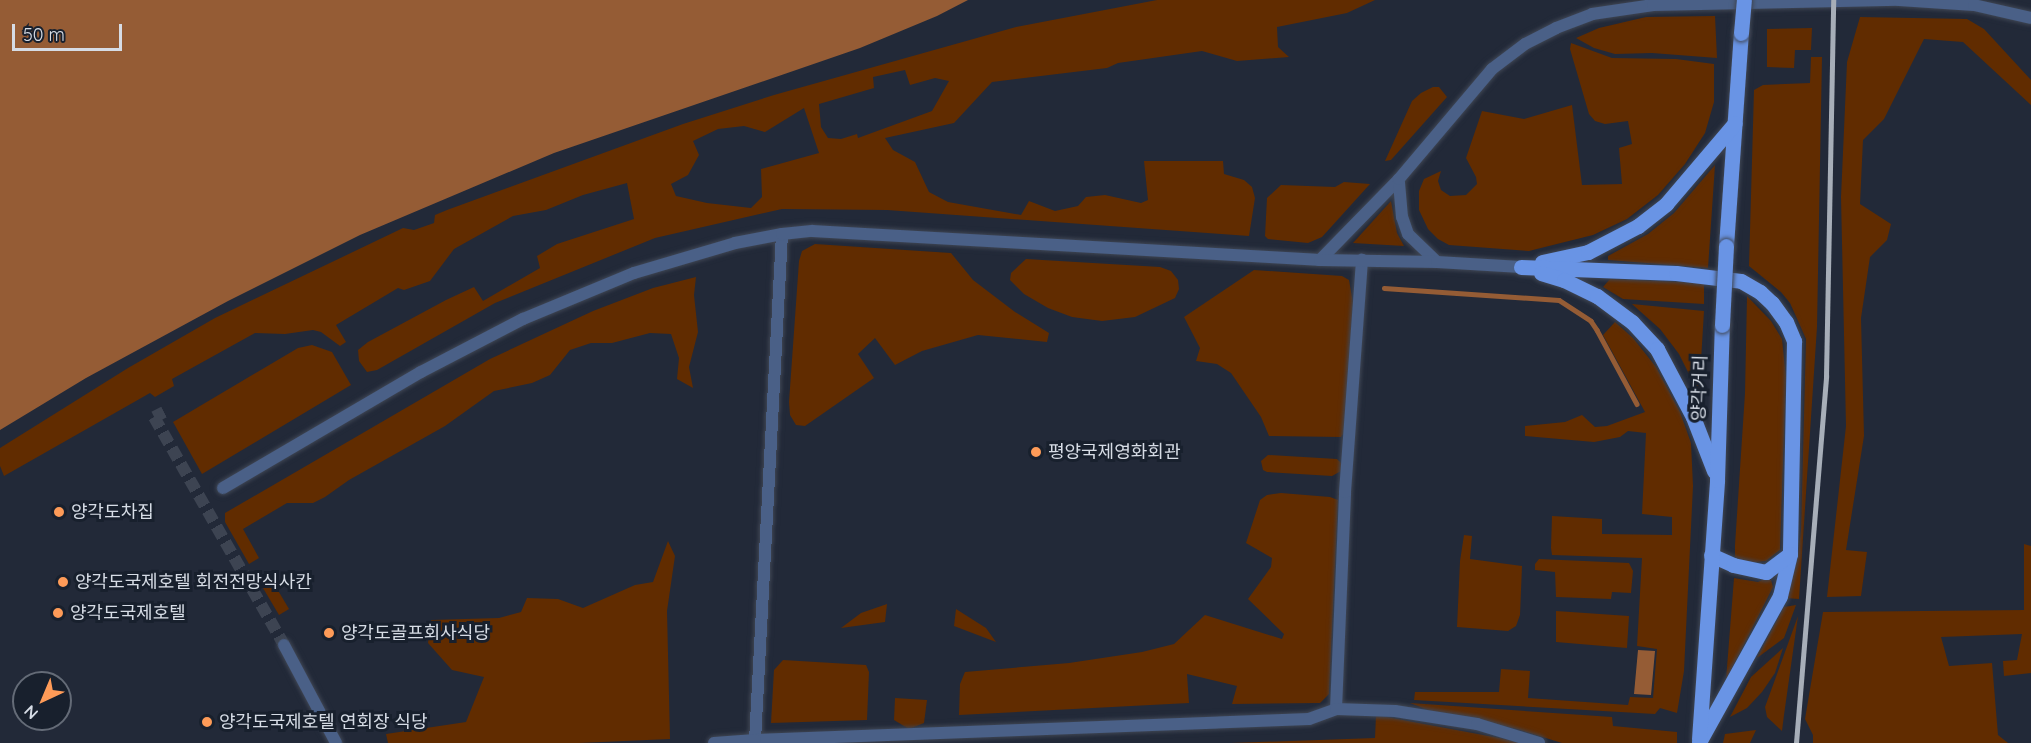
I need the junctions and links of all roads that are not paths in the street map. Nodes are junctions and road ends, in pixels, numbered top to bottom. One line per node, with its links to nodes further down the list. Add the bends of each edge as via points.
1 (1744, 0): 4 (main road, 양각거리, bridge)
2 (1697, 2): 3 (street, via 1899,0 1974,5); 5 (street, via 1592,14 1525,44 1492,69)
3 (2031, 18)
4 (1735, 123): 10 (main road, via 1666,204 1638,226 1588,252); 11 (main road, 양각거리, bridge)
5 (1400, 179): 7 (street); 9 (street, via 1402,217 1408,234)
6 (782, 234): 7 (street, via 812,231); 12 (street, via 735,243 634,273 523,319 421,372); 17 (street)
7 (1320, 260): 8 (street)
8 (1362, 260): 9 (street); 16 (street, via 1345,492)
9 (1437, 262): 10 (street)
10 (1521, 267): 11 (main road, via 1564,280 1597,296 1632,321 1675,378); 13 (main road, via 1716,277 1741,281 1772,303 1794,341)
11 (1717, 480): 14 (main road, 양각거리)
12 (223, 488)
13 (1790, 554): 14 (main road, via 1766,572 1732,565); 18 (main road, via 1779,596)
14 (1711, 555): 18 (main road, 양각거리)
15 (284, 645): 19 (street)
16 (1336, 709): 17 (street, via 1309,719); 21 (street, via 1395,711 1477,724)
17 (755, 740): 20 (street)
18 (1699, 742)
19 (336, 743)
20 (714, 743)
21 (1539, 743)

